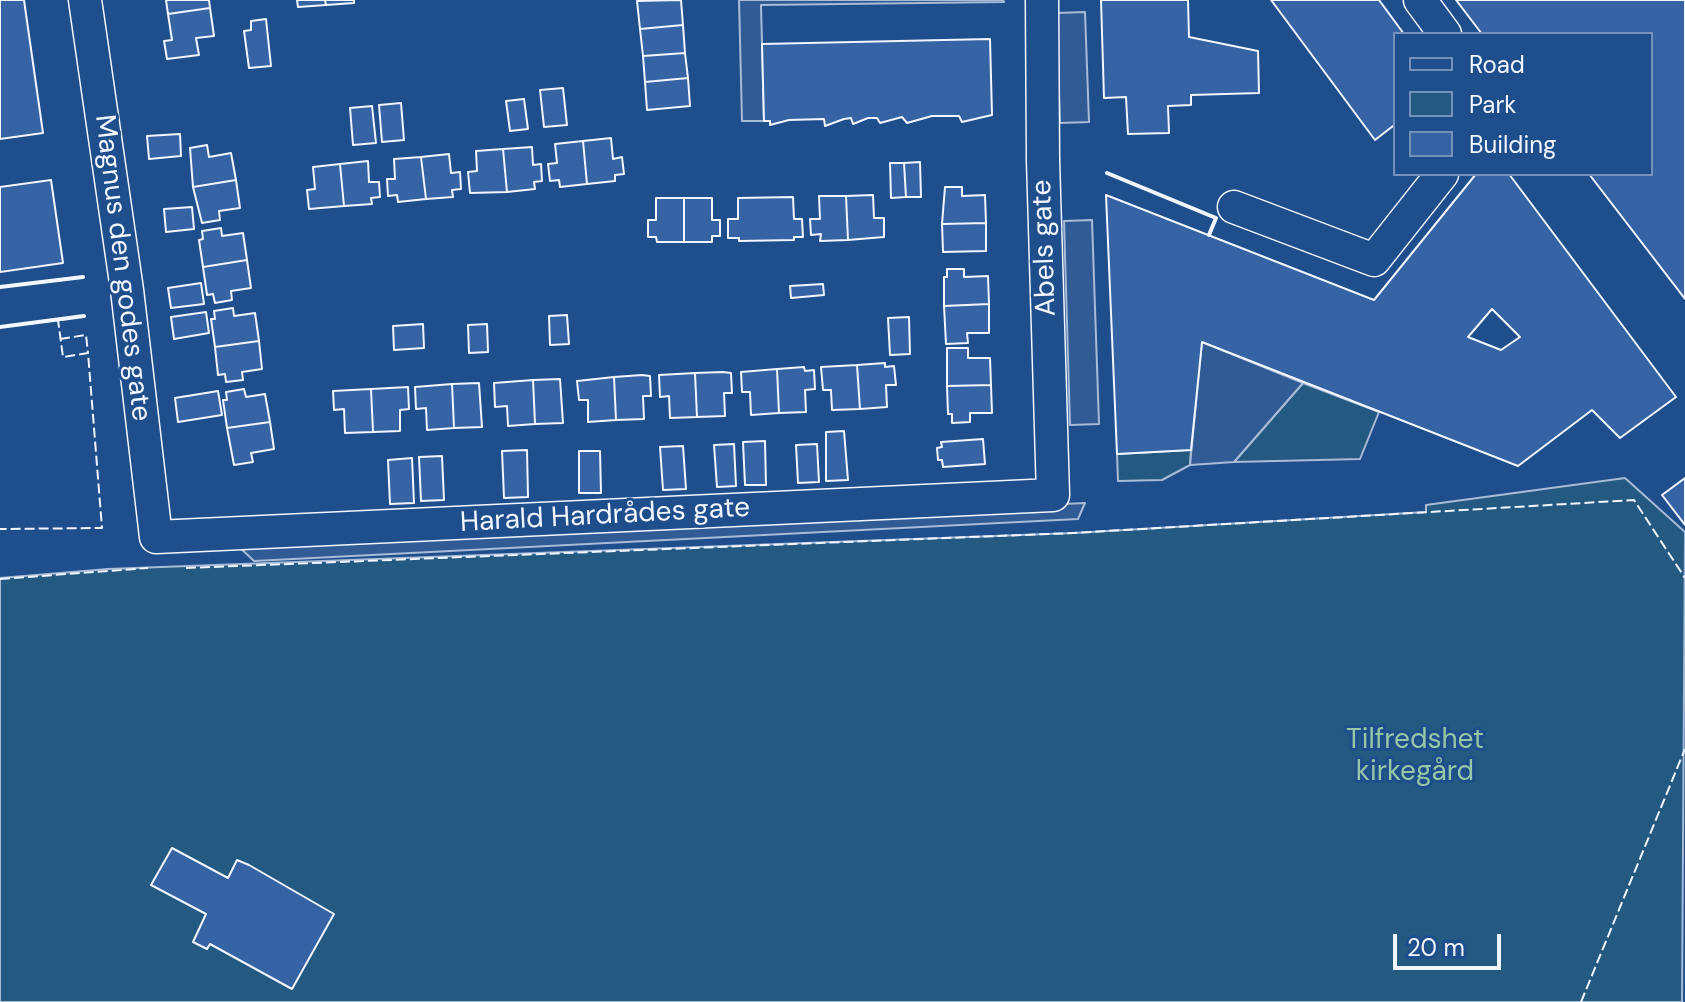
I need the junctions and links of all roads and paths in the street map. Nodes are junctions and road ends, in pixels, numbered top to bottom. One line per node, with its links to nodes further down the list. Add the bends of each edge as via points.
1 (85, 0): 8 (street, Magnus den godes gate)
2 (1042, 0): 7 (street, Abels gate)
3 (1420, 0): 4 (street)
4 (1444, 32)
5 (1440, 176): 6 (street, via 1374,260)
6 (1234, 207)
7 (1053, 495): 8 (street, Harald Hardrådes gate)
8 (156, 537)

